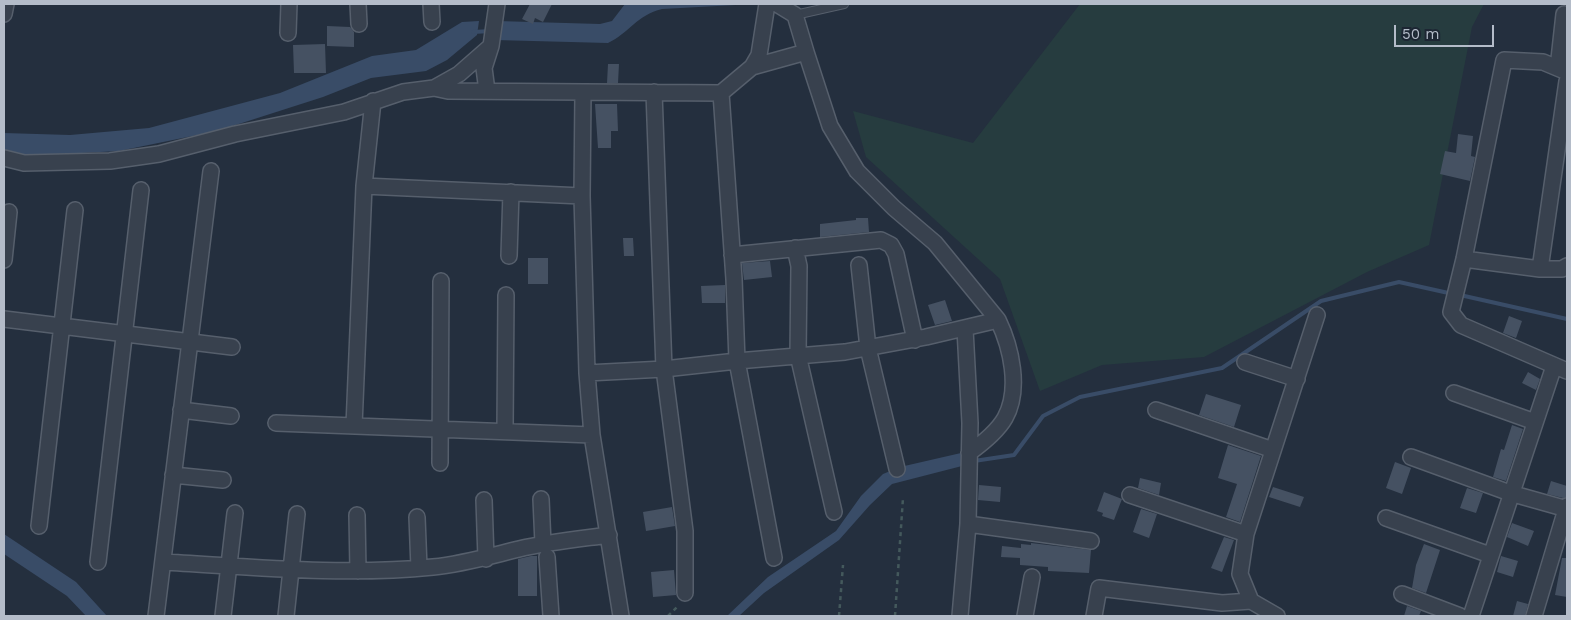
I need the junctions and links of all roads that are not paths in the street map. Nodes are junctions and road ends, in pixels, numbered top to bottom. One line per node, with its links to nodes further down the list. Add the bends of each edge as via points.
1 (6, 4): 9 (street)
2 (289, 4): 14 (street)
3 (358, 4): 13 (street)
4 (431, 4): 12 (street)
5 (767, 4): 17 (street, via 759,55)
6 (777, 4): 11 (street)
7 (844, 4): 11 (lane)
8 (496, 8): 15 (street)
9 (4, 14)
10 (1564, 14): 18 (street)
11 (795, 15): 16 (street)
12 (432, 22)
13 (358, 24)
14 (288, 33)
15 (491, 46): 20 (street, via 459,74); 21 (street, via 484,68)
16 (806, 52): 17 (street); 46 (street, via 830,126 857,170 935,243)
17 (752, 67): 24 (street)
18 (1563, 70): 37 (street, via 1543,62 1504,60)
19 (1567, 81): 41 (street)
20 (434, 88): 21 (street); 25 (street, via 403,92)
21 (487, 91): 22 (street)
22 (583, 92): 23 (street); 31 (street)
23 (654, 92): 24 (street); 58 (street)
24 (722, 93): 35 (street)
25 (373, 101): 26 (street, via 344,112 110,162 24,163); 28 (street)
26 (4, 158)
27 (211, 171): 51 (street)
28 (364, 186): 30 (street); 67 (street)
29 (141, 190): 49 (street)
30 (511, 192): 31 (street); 36 (street)
31 (582, 196): 59 (street)
32 (75, 210): 47 (street)
33 (9, 212): 38 (street)
34 (795, 248): 35 (street); 50 (street, via 881,240 891,245 896,254); 54 (street, via 800,276)
35 (732, 255): 55 (street)
36 (509, 256)
37 (1464, 259): 41 (street); 57 (street, via 1451,312 1460,325)
38 (4, 260)
39 (859, 265): 53 (street)
40 (1567, 266): 41 (street)
41 (1540, 269)
42 (441, 281): 68 (street)
43 (506, 295): 69 (street)
44 (1317, 315): 60 (street)
45 (4, 319): 47 (street)
46 (998, 320): 48 (street); 74 (street, via 1006,338 1013,390 1006,417)
47 (62, 326): 49 (street); 90 (street)
48 (965, 329): 50 (street); 74 (street)
49 (124, 334): 51 (street); 98 (street)
50 (914, 340): 53 (street)
51 (189, 342): 52 (street); 62 (street)
52 (232, 347)
53 (868, 348): 54 (street); 75 (street)
54 (798, 355): 55 (street); 83 (street)
55 (737, 361): 58 (street); 96 (street)
56 (1245, 362): 60 (street)
57 (1561, 368): 65 (street)
58 (664, 369): 59 (street); 105 (street, via 685,531)
59 (587, 373): 70 (street)
60 (1297, 378): 71 (street)
61 (1454, 393): 65 (street)
62 (181, 410): 64 (street); 76 (street)
63 (1156, 410): 71 (street)
64 (231, 416)
65 (1535, 422): 78 (street)
66 (276, 423): 67 (street)
67 (354, 426): 68 (street)
68 (441, 429): 69 (street); 73 (street)
69 (505, 430): 70 (street)
70 (592, 435): 92 (street)
71 (1273, 450): 91 (street)
72 (1411, 456): 78 (street)
73 (440, 463)
74 (969, 463): 89 (street)
75 (897, 469)
76 (174, 475): 77 (street); 99 (street)
77 (223, 480)
78 (1510, 493): 82 (street); 95 (street)
79 (1130, 495): 91 (street)
80 (540, 499): 94 (street)
81 (484, 500): 97 (street)
82 (1567, 508): 119 (street)
83 (834, 512)
84 (235, 513): 100 (street)
85 (297, 514): 102 (street)
86 (357, 515): 103 (street)
87 (417, 516): 101 (street)
88 (1386, 518): 95 (street)
89 (968, 524): 93 (street); 113 (street)
90 (39, 526)
91 (1246, 534): 107 (street, via 1240,574)
92 (609, 535): 94 (street); 112 (street)
93 (1091, 541)
94 (545, 550): 97 (street); 111 (street)
95 (1490, 555): 118 (street)
96 (774, 558)
97 (486, 559): 101 (street)
98 (98, 562)
99 (163, 562): 100 (street); 108 (street)
100 (230, 566): 102 (street); 109 (street)
101 (419, 568): 103 (street)
102 (291, 569): 103 (street); 110 (street)
103 (358, 571)
104 (1032, 577): 114 (street)
105 (684, 592)
106 (1402, 594): 117 (street)
107 (1251, 601): 115 (street, via 1222,603 1099,588); 116 (street)
108 (156, 616)
109 (223, 616)
110 (286, 616)
111 (551, 616)
112 (620, 616)
113 (960, 616)
114 (1025, 616)
115 (1094, 616)
116 (1277, 616)
117 (1460, 616)
118 (1471, 616)
119 (1534, 616)

